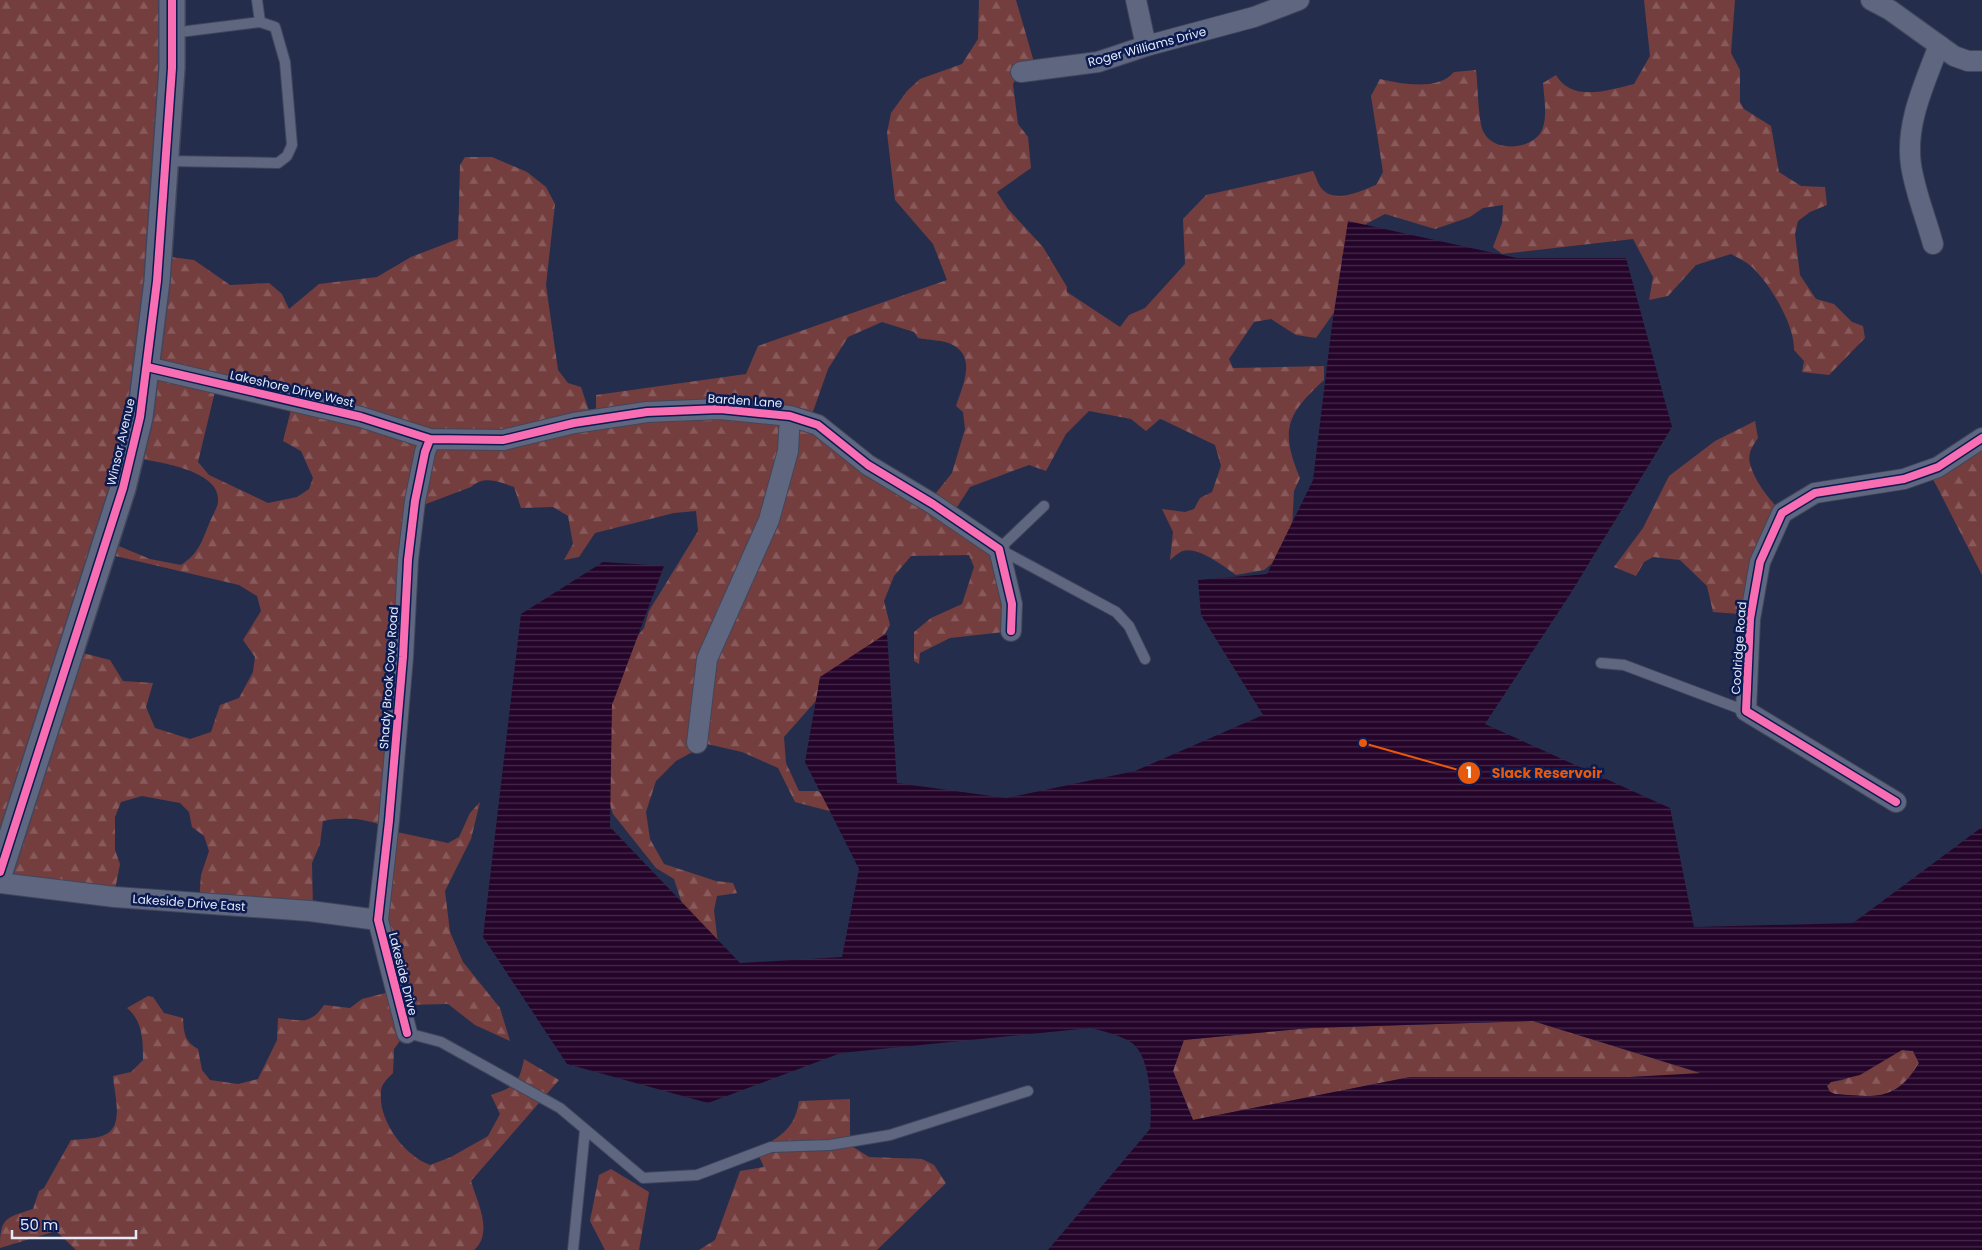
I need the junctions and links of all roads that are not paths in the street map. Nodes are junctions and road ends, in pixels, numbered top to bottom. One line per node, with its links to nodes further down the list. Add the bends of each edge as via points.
1 (172, 0): 7 (street, Winsor Avenue)
2 (257, 0): 6 (lane)
3 (1136, 0): 9 (street)
4 (1299, 0): 9 (street, Roger Williams Drive, via 1254,17)
5 (1871, 0): 8 (street)
6 (260, 22): 7 (lane); 12 (lane, via 275,27 285,62 292,146 287,156 278,163)
7 (172, 33): 12 (street, Winsor Avenue)
8 (1939, 45): 10 (street, via 1961,59); 13 (street, via 1918,103 1910,141 1912,171)
9 (1146, 46): 11 (street, Roger Williams Drive, via 1098,62)
10 (1982, 61)
11 (1020, 72)
12 (165, 161): 14 (street, Winsor Avenue, via 157,281)
13 (1933, 244)
14 (147, 366): 17 (street, Lakeshore Drive West, via 353,414); 26 (street, Winsor Avenue, via 140,417 123,488)
15 (790, 416): 17 (street, Barden Lane, via 720,409 647,412 574,423 503,440); 19 (street, Barden Lane, via 818,425 868,465); 24 (street, via 788,451 769,520 708,659)
16 (1982, 438): 23 (street, Coolridge Road, via 1938,467 1904,479 1815,493 1782,513 1760,562 1750,620)
17 (430, 439): 28 (street, Shady Brook Cove Road, via 411,530 389,822)
18 (1044, 506): 19 (lane)
19 (999, 549): 20 (street, via 1012,604); 21 (lane, via 1116,612 1129,626)
20 (1011, 631)
21 (1145, 659)
22 (1601, 663): 23 (lane, via 1624,665)
23 (1746, 711): 25 (street, Coolridge Road)
24 (697, 743)
25 (1896, 802)
26 (0, 872)
27 (0, 883): 28 (street, Lakeside Drive East, via 115,897 310,911)
28 (378, 920): 29 (street, Lakeside Drive)
29 (407, 1033): 31 (lane, via 441,1042 560,1108)
30 (1028, 1091): 31 (lane, via 890,1135 830,1145 771,1146 696,1175 643,1178)
31 (586, 1130): 32 (lane)
32 (573, 1250)

